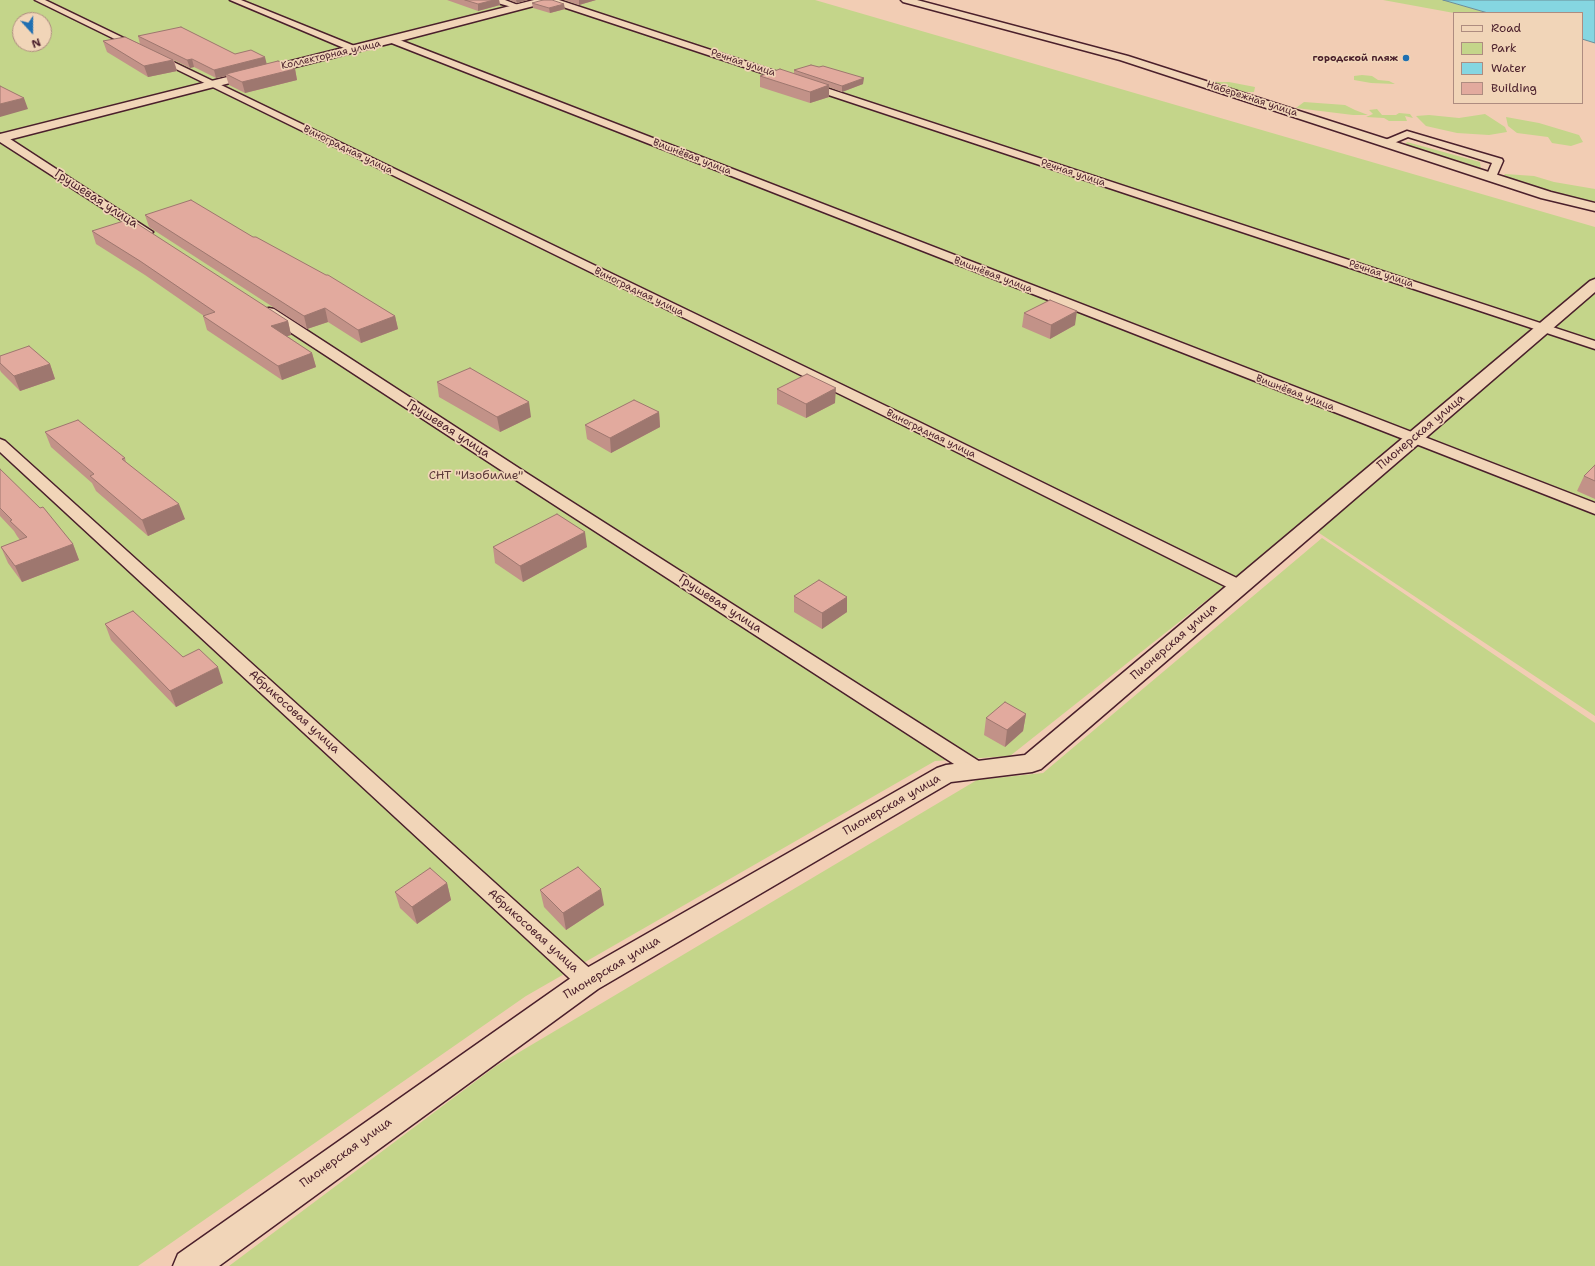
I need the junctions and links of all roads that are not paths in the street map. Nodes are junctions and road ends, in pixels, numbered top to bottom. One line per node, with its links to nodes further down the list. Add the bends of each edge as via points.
1 (39, 0): 10 (lane, Виноградная улица)
2 (234, 0): 9 (lane)
3 (497, 0): 7 (lane)
4 (546, 0): 7 (street, Коллекторная улица)
5 (551, 0): 18 (lane, Речная улица)
6 (906, 0): 12 (street, Набережная улица, via 1124,58)
7 (518, 7): 8 (street, Коллекторная улица)
8 (392, 40): 9 (street, Коллекторная улица); 20 (lane, Вишнёвая улица)
9 (354, 49): 10 (street, Коллекторная улица)
10 (211, 84): 11 (street, Коллекторная улица); 23 (lane, Виноградная улица)
11 (0, 137): 15 (lane, Грушевая улица)
12 (1387, 143): 13 (street, Набережная улица); 13 (lane, via 1408,134 1498,161)
13 (1491, 177): 14 (street, Набережная улица, via 1546,195)
14 (1595, 207)
15 (162, 242)
16 (1595, 284): 18 (street, Пионерская улица)
17 (255, 303): 24 (lane, Грушевая улица)
18 (1543, 328): 19 (lane, Речная улица); 20 (street, Пионерская улица)
19 (1595, 345)
20 (1412, 438): 22 (lane, Вишнёвая улица); 23 (street, Пионерская улица)
21 (0, 444): 25 (lane, Абрикосовая улица)
22 (1595, 509)
23 (1239, 586): 24 (street, Пионерская улица, via 1032,763)
24 (978, 770): 25 (street, Пионерская улица, via 946,774)
25 (588, 981): 26 (street, Пионерская улица)
26 (190, 1266)

